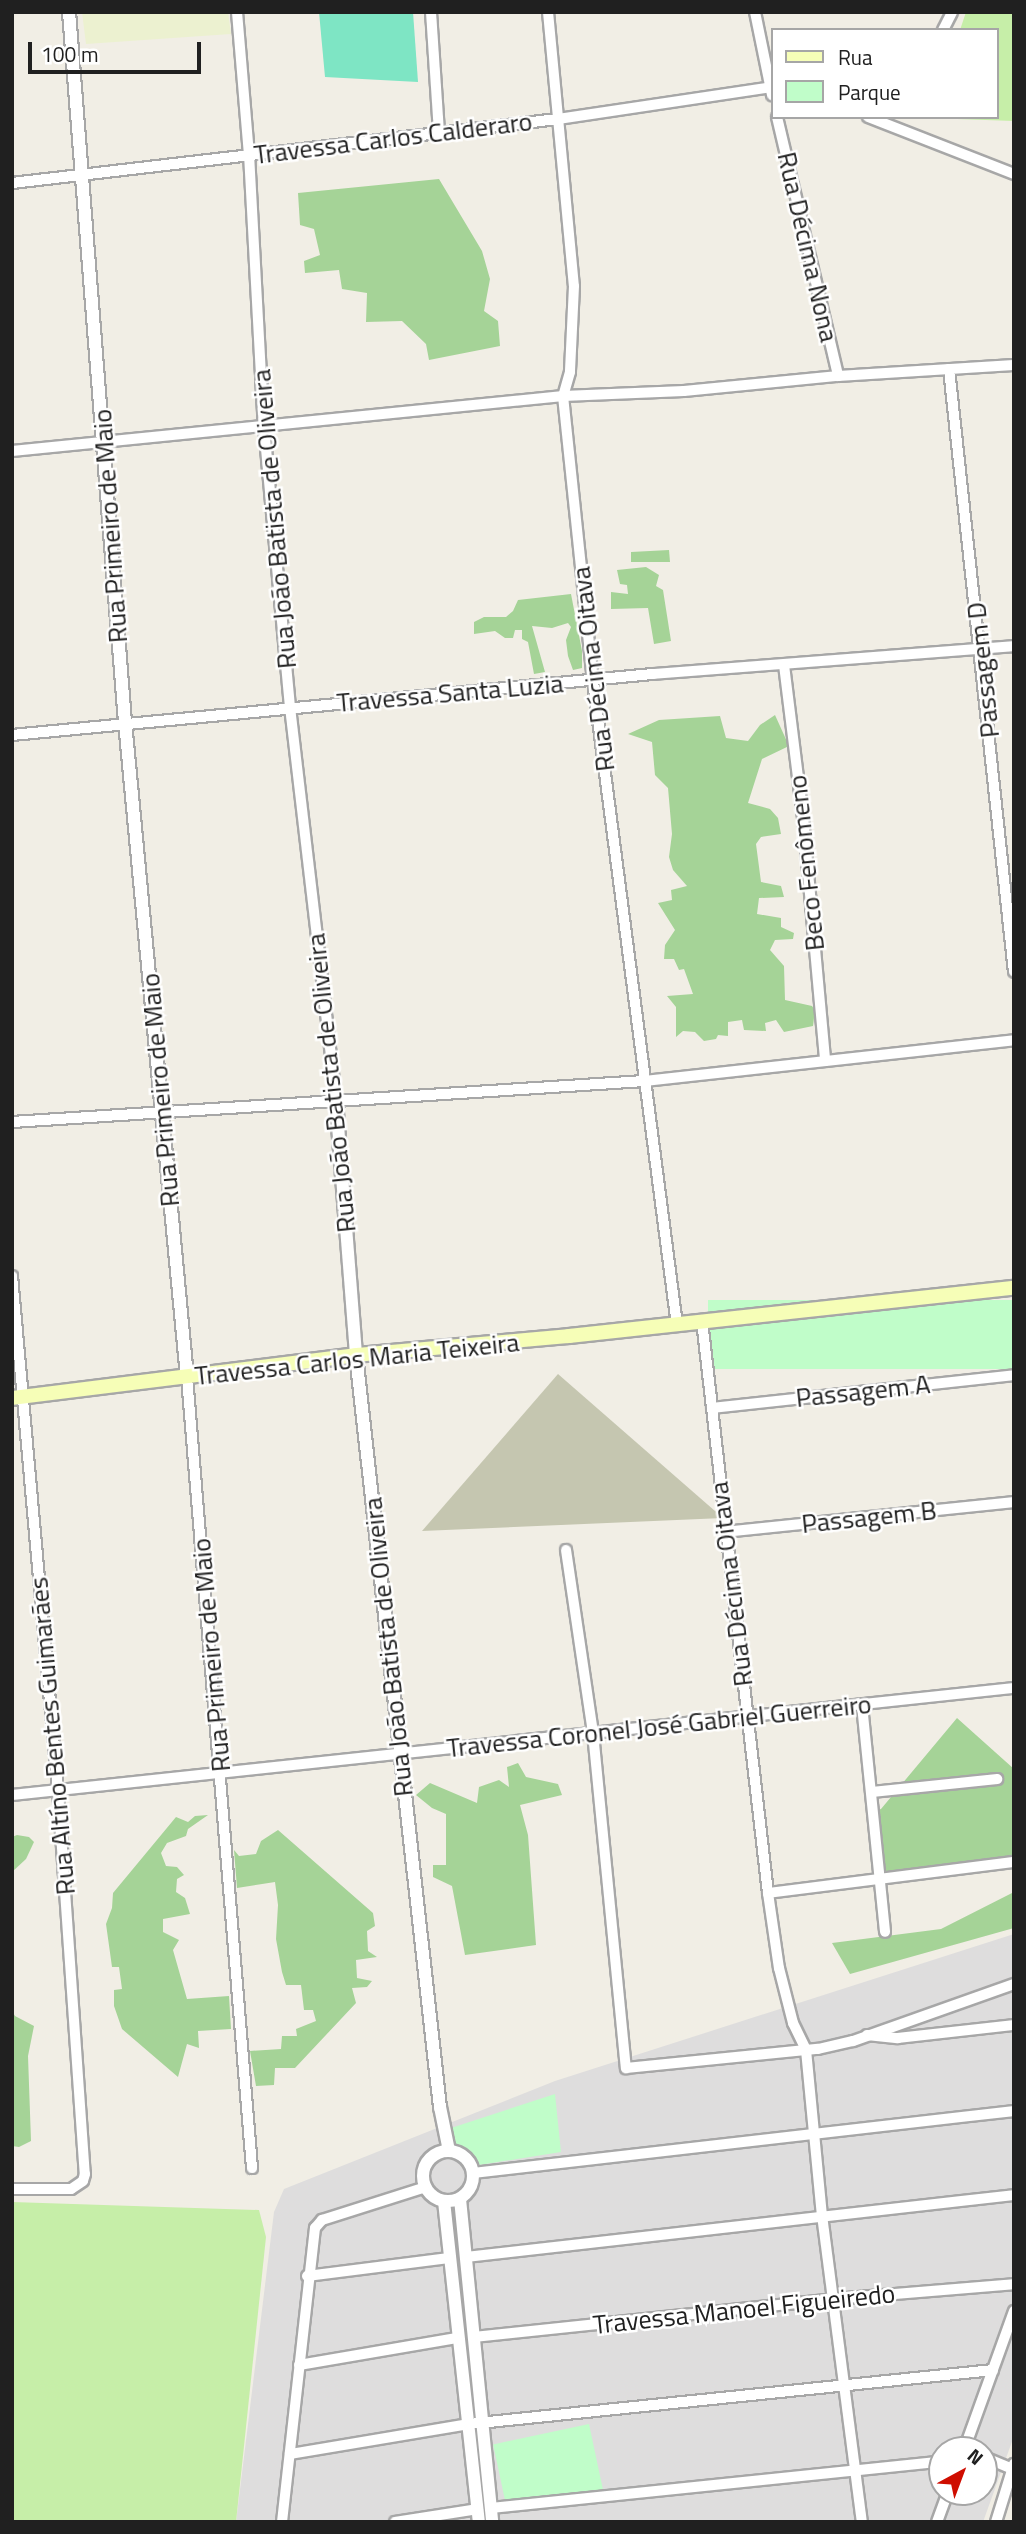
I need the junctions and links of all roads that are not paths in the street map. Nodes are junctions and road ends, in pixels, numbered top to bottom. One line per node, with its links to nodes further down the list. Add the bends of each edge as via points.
1 (69, 12): 16 (street, Rua Primeiro de Maio)
2 (237, 12): 14 (street, Rua João Batista de Oliveira)
3 (431, 12): 13 (street)
4 (548, 12): 10 (street, Rua Décima Oitava)
5 (755, 12): 8 (street)
6 (952, 12): 7 (street)
7 (944, 28)
8 (771, 85)
9 (771, 90): 10 (street, Travessa Carlos Calderaro)
10 (558, 119): 13 (street, Travessa Carlos Calderaro); 21 (street, Rua Décima Oitava, via 574,286 570,372)
11 (777, 119): 20 (street, Rua Décima Nona)
12 (873, 119): 15 (street)
13 (439, 131): 14 (street, Travessa Carlos Calderaro)
14 (249, 154): 16 (street, Travessa Carlos Calderaro); 22 (street, Rua João Batista de Oliveira)
15 (1014, 174)
16 (81, 176): 17 (street, Travessa Carlos Calderaro); 23 (street, Rua Primeiro de Maio)
17 (12, 183)
18 (1014, 365): 19 (street)
19 (949, 369): 20 (street); 26 (street, Passagem D)
20 (838, 376): 21 (street, via 684,391)
21 (563, 396): 22 (street); 28 (street, Rua Décima Oitava)
22 (264, 427): 23 (street); 29 (street, Rua João Batista de Oliveira)
23 (104, 441): 24 (street); 30 (street, Rua Primeiro de Maio)
24 (12, 451)
25 (1014, 646): 26 (street, Travessa Santa Luzia)
26 (981, 649): 27 (street, Travessa Santa Luzia); 32 (street, Passagem D)
27 (784, 665): 28 (street, Travessa Santa Luzia); 35 (street, Beco Fenômeno)
28 (593, 681): 29 (street, Travessa Santa Luzia); 36 (street, Rua Décima Oitava)
29 (290, 707): 30 (street, Travessa Santa Luzia); 37 (street, Rua João Batista de Oliveira)
30 (125, 722): 31 (street, Travessa Santa Luzia); 38 (street, Rua Primeiro de Maio)
31 (12, 735)
32 (1009, 857): 33 (street, Passagem D)
33 (1014, 972)
34 (1014, 1040): 35 (street)
35 (825, 1061): 36 (street)
36 (645, 1082): 37 (street); 43 (street, Rua Décima Oitava)
37 (335, 1100): 38 (street); 44 (street, Rua João Batista de Oliveira)
38 (162, 1111): 39 (street); 46 (street, Rua Primeiro de Maio)
39 (12, 1122)
40 (12, 1276): 47 (street, Rua Altíno Bentes Guimarães)
41 (1014, 1288): 42 (main road, Travessa Carlos Maria Teixeira)
42 (702, 1321): 43 (main road, Travessa Carlos Maria Teixeira); 48 (street, Rua Décima Oitava)
43 (677, 1325): 44 (main road, Travessa Carlos Maria Teixeira)
44 (356, 1355): 46 (main road, Travessa Carlos Maria Teixeira); 56 (street, Rua João Batista de Oliveira)
45 (1014, 1375): 48 (street, Passagem A)
46 (187, 1377): 47 (main road, Travessa Carlos Maria Teixeira); 57 (street, Rua Primeiro de Maio)
47 (17, 1398): 59 (street, Rua Altíno Bentes Guimarães)
48 (712, 1409): 50 (street, Rua Décima Oitava)
49 (1014, 1502): 50 (street, Passagem B)
50 (724, 1532): 54 (street, Rua Décima Oitava)
51 (566, 1550): 55 (street)
52 (1014, 1688): 53 (street, Travessa Coronel José Gabriel Guerreiro)
53 (862, 1705): 54 (street, Travessa Coronel José Gabriel Guerreiro); 60 (street)
54 (747, 1715): 55 (street, Travessa Coronel José Gabriel Guerreiro); 64 (street, Rua Décima Oitava)
55 (593, 1733): 56 (street, Travessa Coronel José Gabriel Guerreiro); 69 (street, via 626,2068)
56 (400, 1754): 57 (street, Travessa Coronel José Gabriel Guerreiro); 72 (street, Rua João Batista de Oliveira, via 440,2107)
57 (221, 1774): 59 (street, Travessa Coronel José Gabriel Guerreiro); 73 (street, Rua Primeiro de Maio)
58 (997, 1779): 60 (street)
59 (58, 1791): 61 (street, Travessa Coronel José Gabriel Guerreiro); 76 (street, Rua Altíno Bentes Guimarães, via 85,2174 71,2189)
60 (872, 1793): 63 (street)
61 (12, 1795)
62 (1014, 1862): 63 (street)
63 (881, 1877): 64 (street); 65 (street)
64 (768, 1893): 69 (street, Rua Décima Oitava, via 779,1968 793,2023)
65 (885, 1932)
66 (1014, 1984): 68 (street)
67 (1014, 2025): 68 (street, via 898,2038)
68 (866, 2035): 69 (street)
69 (806, 2050): 71 (street, Rua Décima Oitava)
70 (1014, 2111): 71 (street)
71 (814, 2133): 74 (street); 80 (street, Rua Décima Oitava)
72 (449, 2151): 74 (street, via 465,2158); 75 (street, via 427,2163)
73 (252, 2168)
74 (473, 2173): 78 (street, via 471,2188)
75 (426, 2187): 79 (street); 83 (street, via 318,2223)
76 (12, 2189)
77 (1014, 2195): 80 (street)
78 (460, 2199): 79 (street); 81 (street)
79 (444, 2201): 82 (street)
80 (822, 2215): 81 (street); 85 (street, Rua Décima Oitava)
81 (466, 2257): 87 (street)
82 (449, 2259): 83 (street); 88 (street)
83 (307, 2276): 89 (street)
84 (1014, 2284): 85 (street, Travessa Manoel Figueiredo)
85 (833, 2299): 87 (street, Travessa Manoel Figueiredo); 91 (street, Rua Décima Oitava)
86 (1014, 2311): 90 (street)
87 (474, 2337): 92 (street)
88 (457, 2338): 89 (street); 92 (street)
89 (299, 2365): 94 (street)
90 (993, 2370): 91 (street); 93 (street)
91 (845, 2385): 92 (street); 97 (street, Rua Décima Oitava)
92 (475, 2423): 94 (street); 99 (street)
93 (970, 2436)
94 (290, 2454): 100 (street)
95 (928, 2463): 97 (street)
96 (1013, 2466): 98 (street)
97 (856, 2472): 99 (street); 103 (street, Rua Décima Oitava)
98 (1010, 2486): 104 (street)
99 (483, 2513): 101 (street); 102 (street)
100 (282, 2522)
101 (395, 2522)
102 (492, 2522)
103 (862, 2522)
104 (996, 2522)

